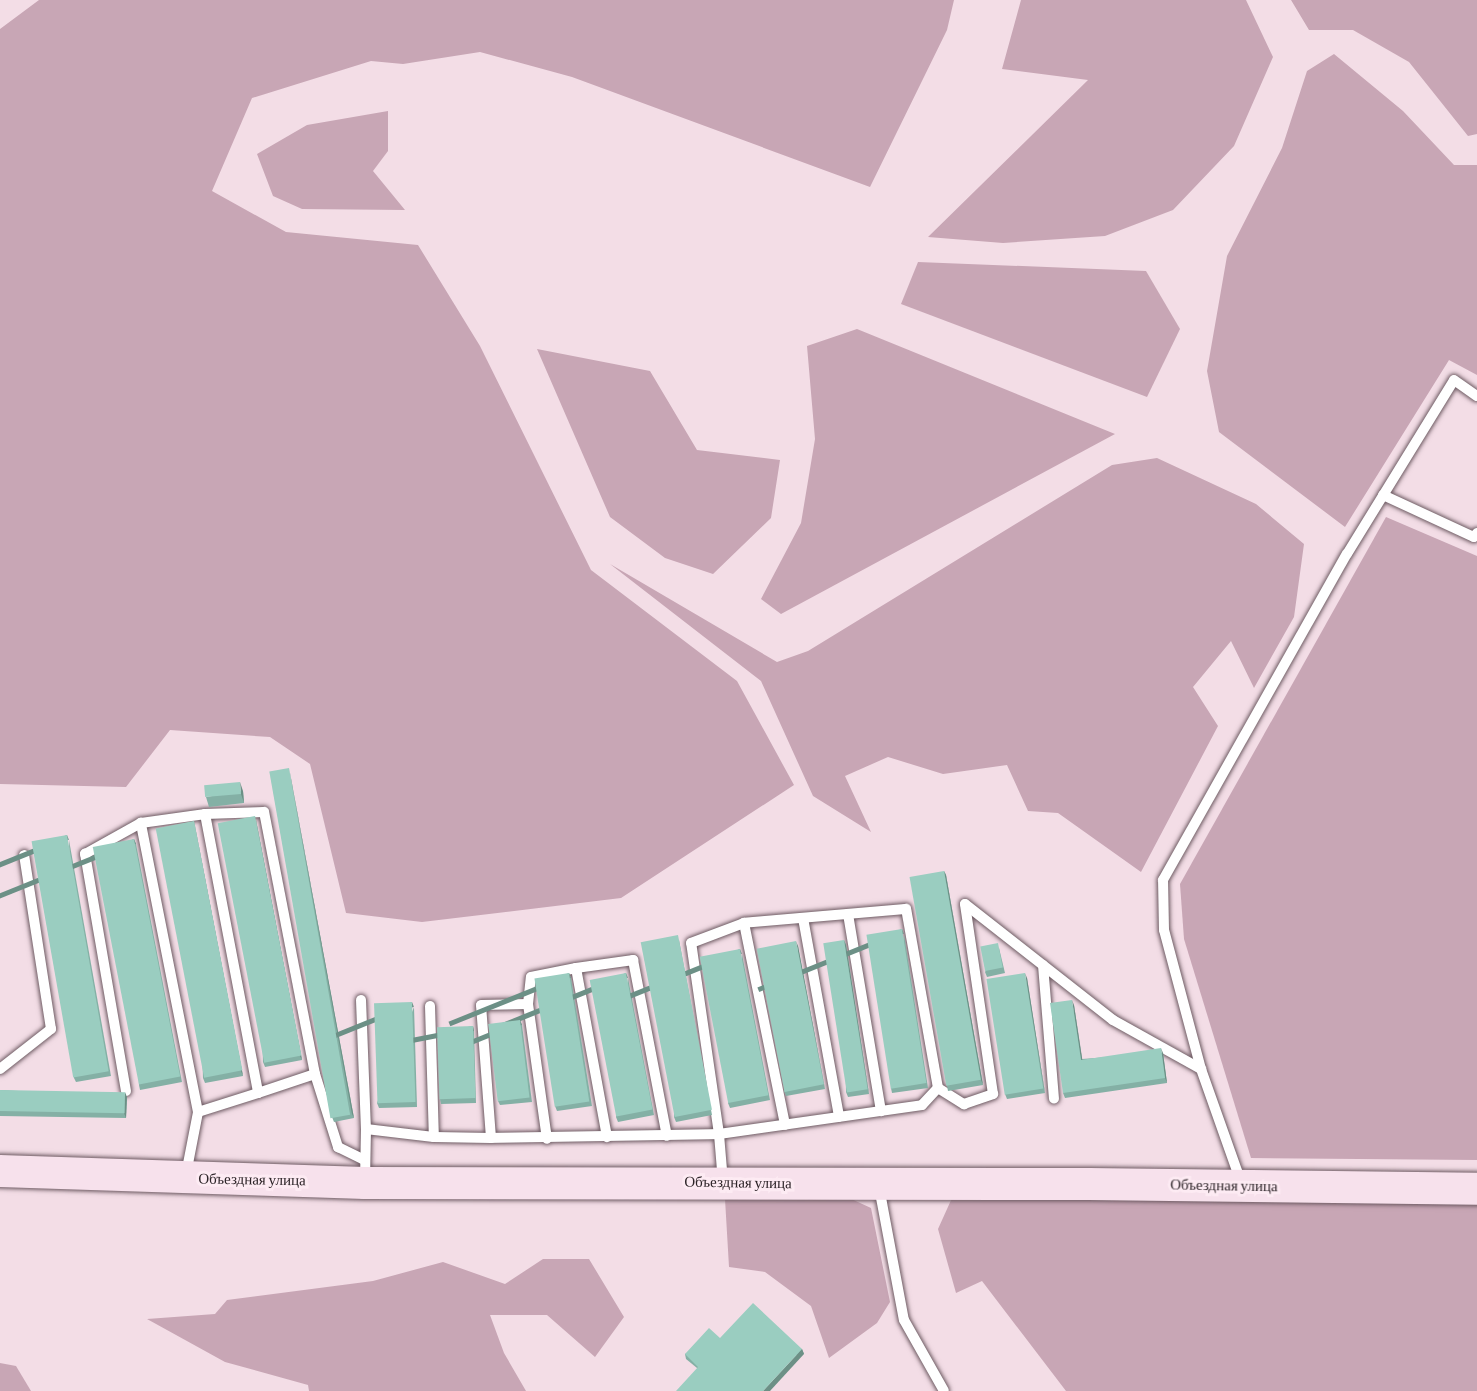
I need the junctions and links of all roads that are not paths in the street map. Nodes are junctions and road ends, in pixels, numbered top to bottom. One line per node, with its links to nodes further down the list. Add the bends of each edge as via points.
1 (1477, 396): 2 (lane, via 1454,380)
2 (1383, 495): 3 (lane, via 1474,537); 16 (lane, via 1163,880 1164,930)
3 (1477, 533)
4 (205, 814): 5 (lane); 17 (lane, via 264,812); 20 (lane)
5 (141, 823): 19 (lane, via 85,854); 23 (lane)
6 (24, 855): 15 (lane, via 51,1029)
7 (848, 914): 8 (lane); 18 (lane, via 906,909); 22 (lane)
8 (803, 918): 9 (lane); 24 (lane)
9 (744, 923): 25 (lane); 27 (lane, via 691,943)
10 (1043, 965): 16 (lane, via 1113,1020); 18 (lane, via 965,904 993,1094 964,1104); 21 (lane)
11 (576, 968): 13 (lane, via 531,977); 28 (lane, via 633,960); 30 (lane)
12 (361, 1000): 26 (lane)
13 (528, 1004): 31 (lane, via 481,1005); 32 (lane)
14 (430, 1006): 29 (lane)
15 (0, 1068)
16 (1202, 1069): 38 (lane)
17 (315, 1074): 20 (lane); 34 (lane, via 338,1147)
18 (938, 1088): 22 (lane, via 922,1105)
19 (126, 1091)
20 (258, 1093): 23 (lane)
21 (1054, 1099)
22 (881, 1111): 24 (lane)
23 (198, 1112): 35 (lane)
24 (839, 1117): 25 (lane)
25 (784, 1125): 27 (lane)
26 (366, 1129): 29 (lane); 34 (lane)
27 (719, 1134): 28 (lane); 36 (lane)
28 (667, 1136): 30 (lane)
29 (434, 1137): 31 (lane)
30 (607, 1137): 32 (lane)
31 (491, 1138): 32 (lane)
32 (547, 1139)
33 (0, 1171): 35 (main road, Объездная улица)
34 (365, 1171): 35 (main road, Объездная улица); 36 (main road, Объездная улица)
35 (186, 1178)
36 (723, 1182): 37 (main road, Объездная улица)
37 (879, 1183): 38 (main road, Объездная улица); 40 (lane, via 904,1320)
38 (1243, 1186): 39 (main road, Объездная улица)
39 (1477, 1189)
40 (944, 1391)

